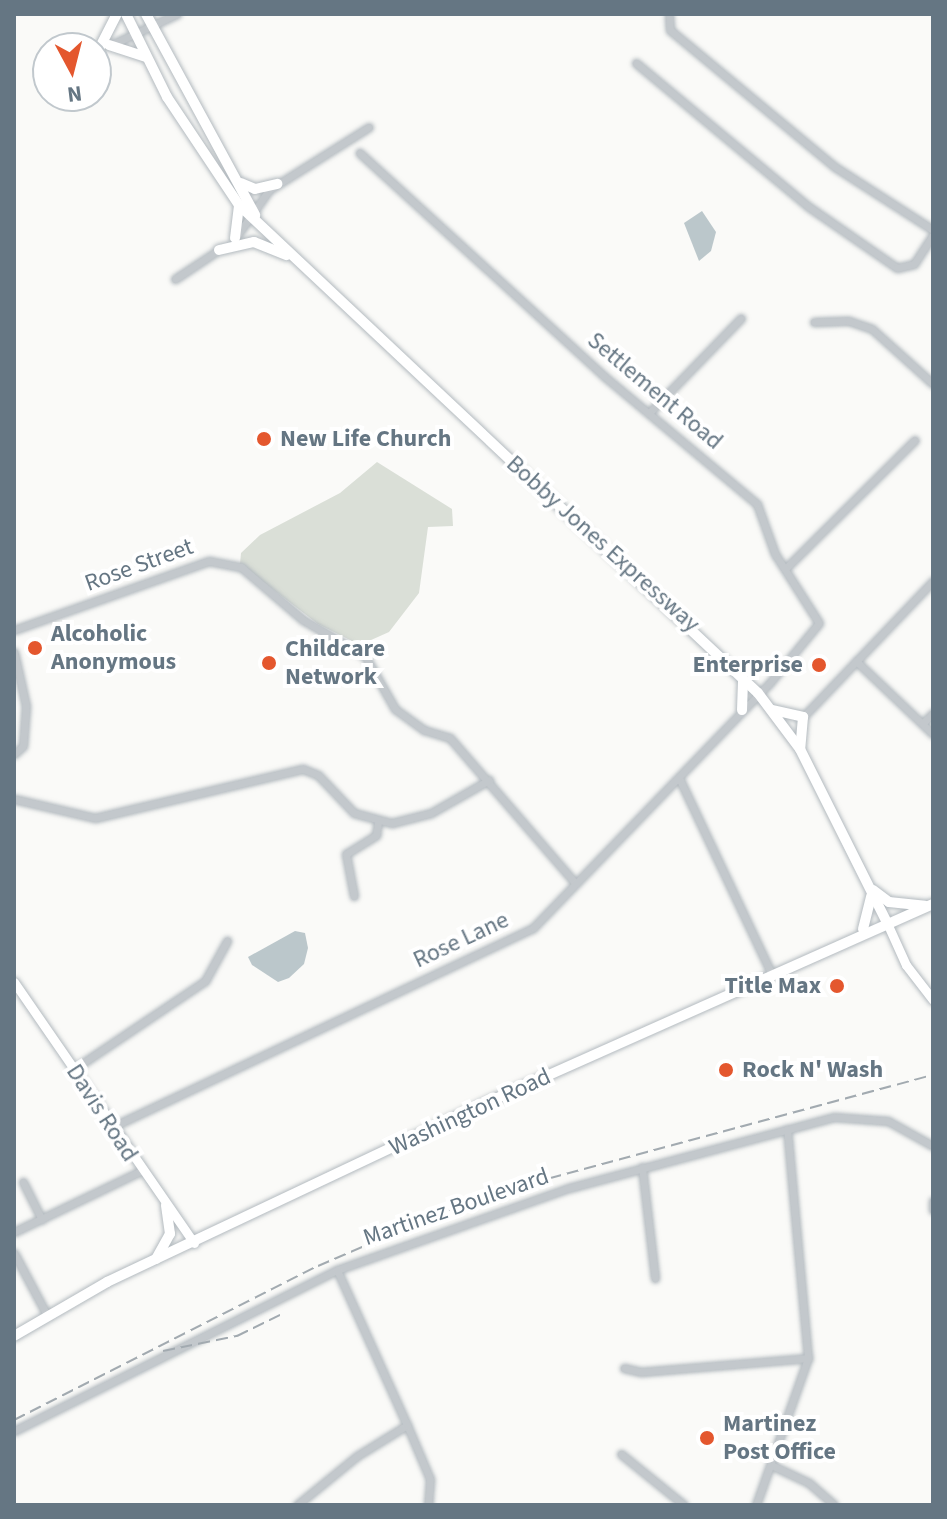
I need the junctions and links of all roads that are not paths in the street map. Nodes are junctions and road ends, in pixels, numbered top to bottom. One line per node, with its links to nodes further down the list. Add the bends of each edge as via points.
1 (126, 14): 7 (main road, Bobby Jones Expressway)
2 (146, 14): 6 (main road, Bobby Jones Expressway)
3 (177, 14): 6 (street)
4 (670, 15): 5 (street); 18 (street, via 670,30 823,157)
5 (657, 20)
6 (153, 29): 7 (street); 14 (main road, Bobby Jones Expressway)
7 (136, 35): 8 (street); 10 (main road, Bobby Jones Expressway)
8 (112, 44)
9 (112, 51): 10 (main road)
10 (146, 59): 16 (main road, Bobby Jones Expressway)
11 (636, 63): 18 (street, via 800,200 897,268 914,264)
12 (369, 127): 15 (street)
13 (360, 153): 26 (street, Settlement Road)
14 (236, 180): 15 (main road, via 255,189); 17 (main road, Bobby Jones Expressway)
15 (277, 184): 17 (street)
16 (239, 205): 17 (main road, Bobby Jones Expressway); 19 (main road)
17 (255, 215): 19 (street); 21 (main road, Bobby Jones Expressway)
18 (933, 232)
19 (235, 238): 20 (street)
20 (219, 250): 21 (main road, via 254,242); 22 (street)
21 (293, 258): 33 (main road, Bobby Jones Expressway)
22 (175, 279)
23 (741, 318): 26 (street)
24 (814, 322): 25 (street, via 849,321 872,329)
25 (933, 384)
26 (649, 413): 28 (street, Settlement Road, via 757,504)
27 (915, 440): 28 (street)
28 (787, 567): 34 (street, Settlement Road, via 819,623)
29 (933, 581): 32 (street)
30 (14, 630): 44 (street, Rose Street, via 209,561 224,561 269,585 303,620 365,656 395,709 424,730 446,735)
31 (14, 652): 42 (street, via 26,706 23,746)
32 (856, 661): 38 (street); 39 (street)
33 (742, 677): 34 (main road, Bobby Jones Expressway); 36 (main road)
34 (758, 693): 35 (main road, Bobby Jones Expressway); 36 (street, Rose Lane)
35 (771, 709): 38 (main road); 41 (main road, Bobby Jones Expressway)
36 (742, 710): 43 (street, Rose Lane)
37 (933, 713): 39 (street)
38 (803, 717): 41 (main road)
39 (923, 723): 40 (street)
40 (933, 734)
41 (800, 749): 48 (main road, Bobby Jones Expressway)
42 (14, 754)
43 (679, 778): 47 (street, Rose Lane); 54 (street)
44 (489, 780): 46 (street, via 431,813); 47 (street, Rose Street)
45 (14, 799): 46 (street, via 95,818 303,769 318,775 354,813)
46 (378, 823): 49 (street, via 376,835 346,854)
47 (575, 883): 58 (street, Rose Lane, via 533,928)
48 (869, 887): 50 (main road, via 889,902); 51 (main road, Bobby Jones Expressway); 52 (main road, via 874,904)
49 (354, 896)
50 (930, 905): 51 (main road, Washington Road)
51 (887, 923): 52 (main road, Washington Road); 56 (main road, via 906,965)
52 (861, 932): 54 (main road, Washington Road)
53 (227, 941): 57 (street, via 205,981)
54 (772, 975): 69 (main road, Washington Road)
55 (14, 982): 57 (main road, Davis Road)
56 (933, 1000)
57 (74, 1069): 58 (main road, Davis Road)
58 (112, 1127): 62 (main road, Davis Road)
59 (787, 1129): 60 (street, Martinez Boulevard, via 857,1116 898,1125); 61 (street, Martinez Boulevard); 76 (street)
60 (933, 1146)
61 (642, 1167): 72 (street, Martinez Boulevard); 73 (street)
62 (141, 1171): 65 (main road, Davis Road); 67 (street)
63 (23, 1182): 67 (street)
64 (933, 1201): 66 (street)
65 (166, 1205): 69 (main road, Davis Road); 71 (main road, via 170,1234)
66 (933, 1210)
67 (42, 1220): 68 (street)
68 (14, 1232)
69 (194, 1243): 71 (main road, Washington Road)
70 (14, 1253): 74 (street)
71 (155, 1260): 74 (main road, Washington Road)
72 (337, 1270): 78 (street); 79 (street, Martinez Boulevard)
73 (655, 1278)
74 (48, 1317): 75 (main road, Washington Road)
75 (14, 1336)
76 (808, 1358): 77 (street, via 641,1372); 81 (street)
77 (624, 1368)
78 (407, 1425): 82 (street, via 357,1456); 83 (street, via 430,1479)
79 (14, 1431)
80 (621, 1454): 84 (street)
81 (771, 1465): 85 (street); 86 (street, via 809,1483)
82 (297, 1505)
83 (428, 1505)
84 (684, 1505)
85 (756, 1505)
86 (834, 1505)

